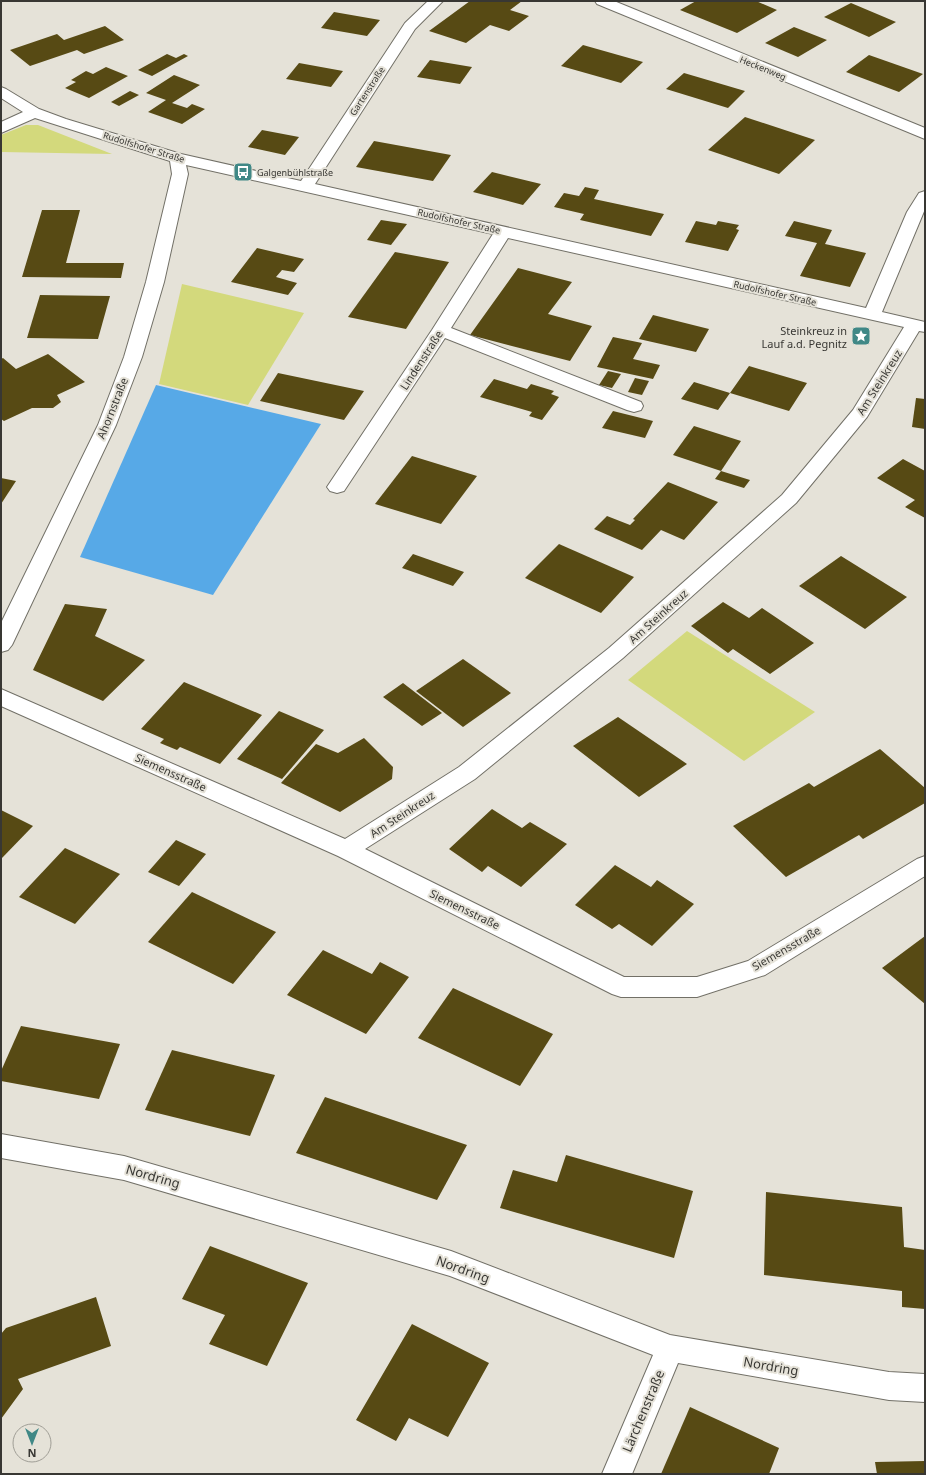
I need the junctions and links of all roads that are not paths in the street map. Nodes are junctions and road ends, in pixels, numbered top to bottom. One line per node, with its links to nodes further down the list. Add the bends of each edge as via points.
1 (436, 1): 8 (street, Gartenstraße, via 410,26)
2 (602, 1): 6 (street, Heckenweg)
3 (1, 92): 4 (street, Rudolfshofer Straße)
4 (34, 112): 5 (street); 7 (street, Rudolfshofer Straße)
5 (1, 128)
6 (925, 134)
7 (177, 158): 8 (street, Rudolfshofer Straße); 16 (street, Ahornstraße, via 180,174 171,217 133,357 107,425)
8 (305, 187): 10 (street, Rudolfshofer Straße)
9 (925, 196): 11 (street, via 915,212)
10 (504, 231): 11 (street, Rudolfshofer Straße); 13 (street, Lindenstraße)
11 (872, 314): 12 (street, Rudolfshofer Straße)
12 (919, 326): 18 (street, Am Steinkreuz, via 860,413 789,499 616,654 474,768)
13 (441, 330): 14 (street); 15 (street, Lindenstraße)
14 (634, 406)
15 (337, 487)
16 (1, 645)
17 (1, 697): 18 (street, Siemensstraße)
18 (346, 850): 19 (street, Siemensstraße, via 621,987 697,987 756,968)
19 (925, 865)
20 (3, 1152): 21 (street, Nordring, via 124,1168 451,1264)
21 (670, 1348): 22 (street, Nordring, via 889,1386); 23 (street, Lärchenstraße)
22 (925, 1388)
23 (617, 1474)

